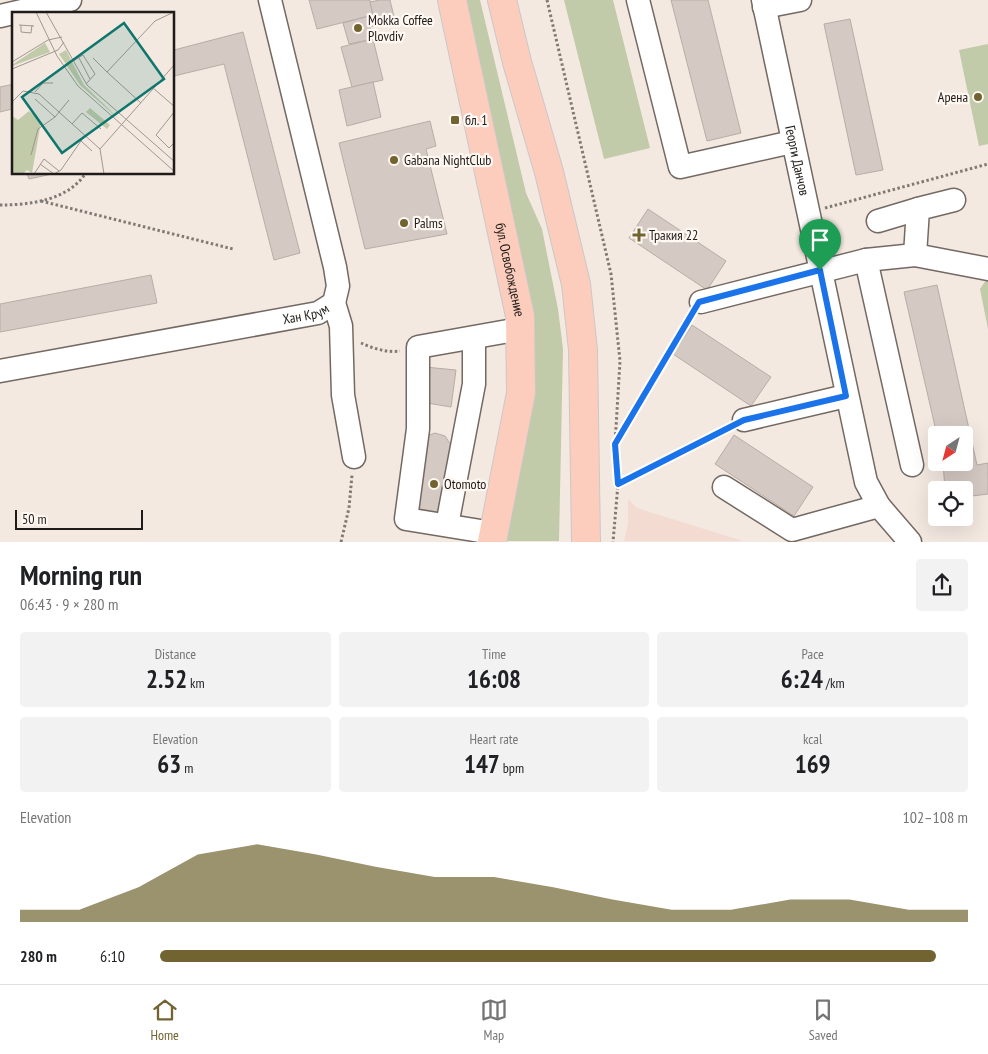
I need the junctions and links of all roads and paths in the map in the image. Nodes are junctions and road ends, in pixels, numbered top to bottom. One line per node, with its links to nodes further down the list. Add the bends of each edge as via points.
1 (70, 0): 9 (street)
2 (270, 0): 25 (street, Хан Крум, via 335,267 338,286)
3 (452, 0): 26 (main road, бул. Освобождение, via 520,316)
4 (502, 0): 42 (main road, via 576,284 583,350)
5 (547, 0): 33 (path, via 611,274 620,362)
6 (638, 0): 10 (street, via 680,166)
7 (800, 0): 8 (street)
8 (763, 3): 10 (street, Георги Данчов)
9 (18, 12)
10 (792, 142): 17 (street, Георги Данчов)
11 (988, 164): 17 (path)
12 (84, 175): 14 (path, via 77,186)
13 (954, 200): 16 (street)
14 (41, 201): 15 (path); 19 (path)
15 (0, 205)
16 (918, 209): 18 (street); 20 (street)
17 (808, 213): 23 (street, Георги Данчов)
18 (878, 221)
19 (233, 249)
20 (915, 255): 21 (street); 22 (street)
21 (866, 260): 23 (street); 35 (street)
22 (988, 269)
23 (820, 270): 24 (street); 31 (street, Георги Данчов)
24 (701, 302): 33 (path)
25 (334, 303): 27 (street); 30 (street, Хан Крум, via 318,313)
26 (520, 329): 28 (street); 40 (main road, бул. Освобождение, via 521,392)
27 (342, 334): 29 (path, via 372,348 394,352); 34 (street, via 344,396)
28 (474, 338): 29 (street); 39 (street, via 474,384)
29 (418, 347): 39 (street, via 418,429 406,519)
30 (0, 371)
31 (846, 396): 32 (street); 38 (street, Георги Данчов, via 866,482)
32 (744, 420): 36 (path)
33 (615, 444): 36 (path)
34 (354, 457): 41 (path, via 349,508)
35 (912, 465)
36 (618, 484): 43 (path)
37 (724, 487): 38 (street, via 792,530)
38 (879, 506): 44 (street, Георги Данчов)
39 (447, 525): 40 (street)
40 (492, 537)
41 (341, 542)
42 (586, 542)
43 (613, 542)
44 (910, 542)

